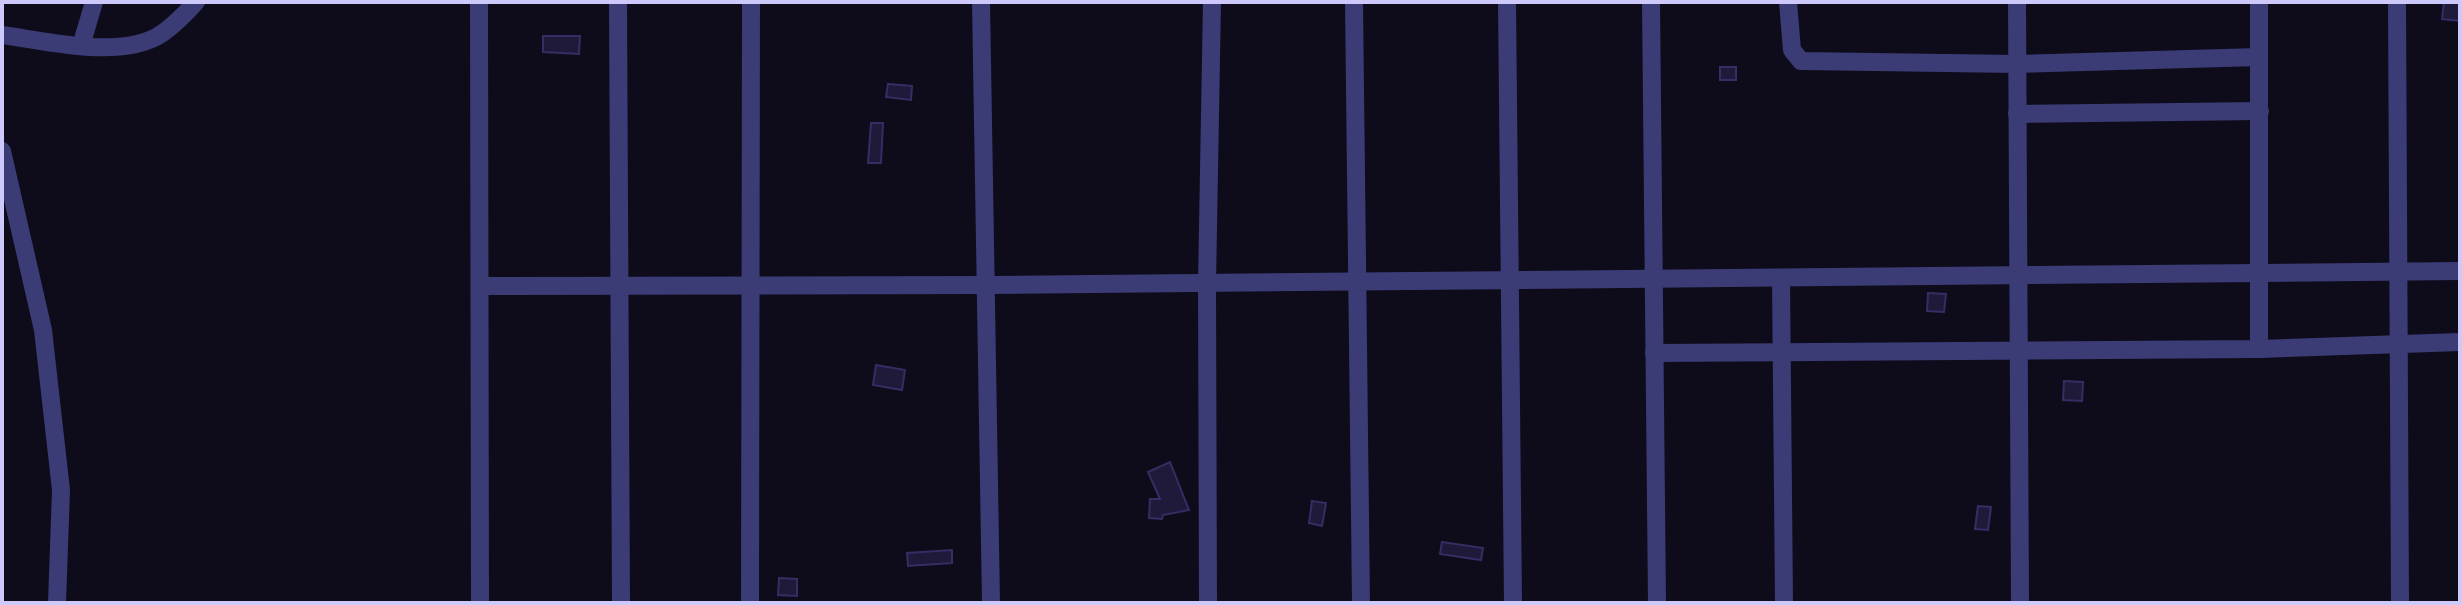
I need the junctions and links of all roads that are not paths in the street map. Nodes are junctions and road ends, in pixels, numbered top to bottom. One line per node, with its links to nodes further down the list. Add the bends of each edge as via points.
1 (94, 2): 16 (street)
2 (196, 2): 16 (street, via 157,37 116,46)
3 (479, 2): 32 (street)
4 (618, 2): 34 (street)
5 (751, 2): 33 (street)
6 (981, 2): 31 (street)
7 (1212, 2): 30 (street)
8 (1354, 2): 29 (street)
9 (1507, 2): 28 (street)
10 (1651, 2): 26 (street)
11 (1788, 2): 18 (street, via 1792,50 1801,61)
12 (2017, 2): 18 (street)
13 (2259, 2): 17 (street)
14 (2397, 2): 22 (street)
15 (2, 35): 16 (street)
16 (81, 46)
17 (2259, 57): 18 (street); 19 (street)
18 (2017, 64): 20 (street)
19 (2260, 111): 20 (street); 24 (street)
20 (2017, 114): 25 (street)
21 (2, 151): 41 (street, via 43,330 61,490)
22 (2398, 271): 23 (street); 24 (street); 35 (street)
23 (2460, 271)
24 (2261, 273): 25 (street); 37 (street)
25 (2019, 275): 27 (street); 38 (street)
26 (1653, 278): 27 (street); 28 (street); 40 (street)
27 (1781, 278): 39 (street)
28 (1511, 279): 29 (street); 48 (street)
29 (1358, 280): 30 (street); 47 (street)
30 (1207, 284): 31 (street); 46 (street)
31 (988, 285): 33 (street); 45 (street)
32 (480, 286): 34 (street); 42 (street)
33 (750, 286): 34 (street); 44 (street)
34 (619, 287): 43 (street)
35 (2399, 342): 36 (street); 37 (street); 52 (street)
36 (2460, 342)
37 (2259, 349): 38 (street)
38 (2018, 351): 39 (street); 51 (street)
39 (1781, 352): 40 (street); 50 (street)
40 (1654, 353): 49 (street)
41 (57, 603)
42 (480, 603)
43 (621, 603)
44 (750, 603)
45 (991, 603)
46 (1208, 603)
47 (1361, 603)
48 (1513, 603)
49 (1657, 603)
50 (1784, 603)
51 (2020, 603)
52 (2400, 603)

